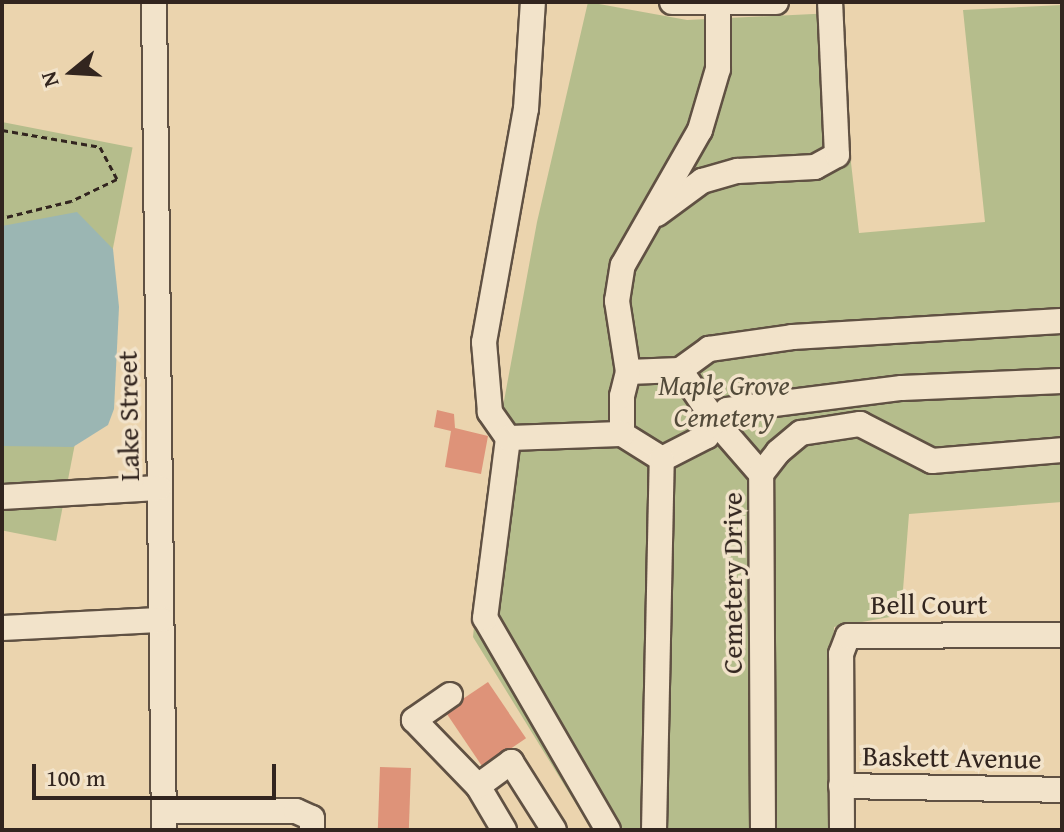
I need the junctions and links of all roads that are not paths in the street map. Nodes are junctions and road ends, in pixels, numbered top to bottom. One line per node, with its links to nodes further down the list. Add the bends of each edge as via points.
1 (154, 2): 18 (street, Lake Street)
2 (533, 2): 14 (street, via 526,109 484,342 490,412)
3 (672, 2): 6 (street)
4 (776, 2): 6 (street)
5 (830, 2): 7 (street, via 837,155 815,167 738,171 702,181)
6 (718, 5): 7 (street, via 718,69 700,130)
7 (640, 229): 10 (street, via 623,265 617,301)
8 (1062, 321): 9 (street, via 792,337 709,349)
9 (680, 370): 10 (street); 12 (street)
10 (628, 372): 13 (street)
11 (1062, 381): 12 (street, via 807,398 727,410)
12 (716, 422): 16 (street, via 707,436); 17 (street)
13 (622, 434): 14 (street); 16 (street)
14 (508, 438): 31 (street, via 485,618)
15 (1062, 450): 17 (street, Cemetery Drive, via 932,461 860,424 801,433)
16 (662, 459): 32 (street)
17 (755, 464): 33 (street, Cemetery Drive)
18 (159, 488): 19 (street); 20 (street, Lake Street)
19 (2, 497)
20 (161, 620): 21 (street); 27 (street, Lake Street)
21 (2, 628)
22 (1062, 635): 25 (street, Bell Court, via 848,636 841,654)
23 (450, 695): 24 (street, via 414,720)
24 (478, 786): 29 (street); 30 (street, via 511,762)
25 (841, 786): 26 (street, Baskett Avenue); 34 (street, Bell Court)
26 (1062, 790)
27 (164, 820): 28 (street, via 296,811 312,818)
28 (312, 830)
29 (504, 830)
30 (554, 830)
31 (608, 830)
32 (654, 830)
33 (763, 830)
34 (842, 830)

